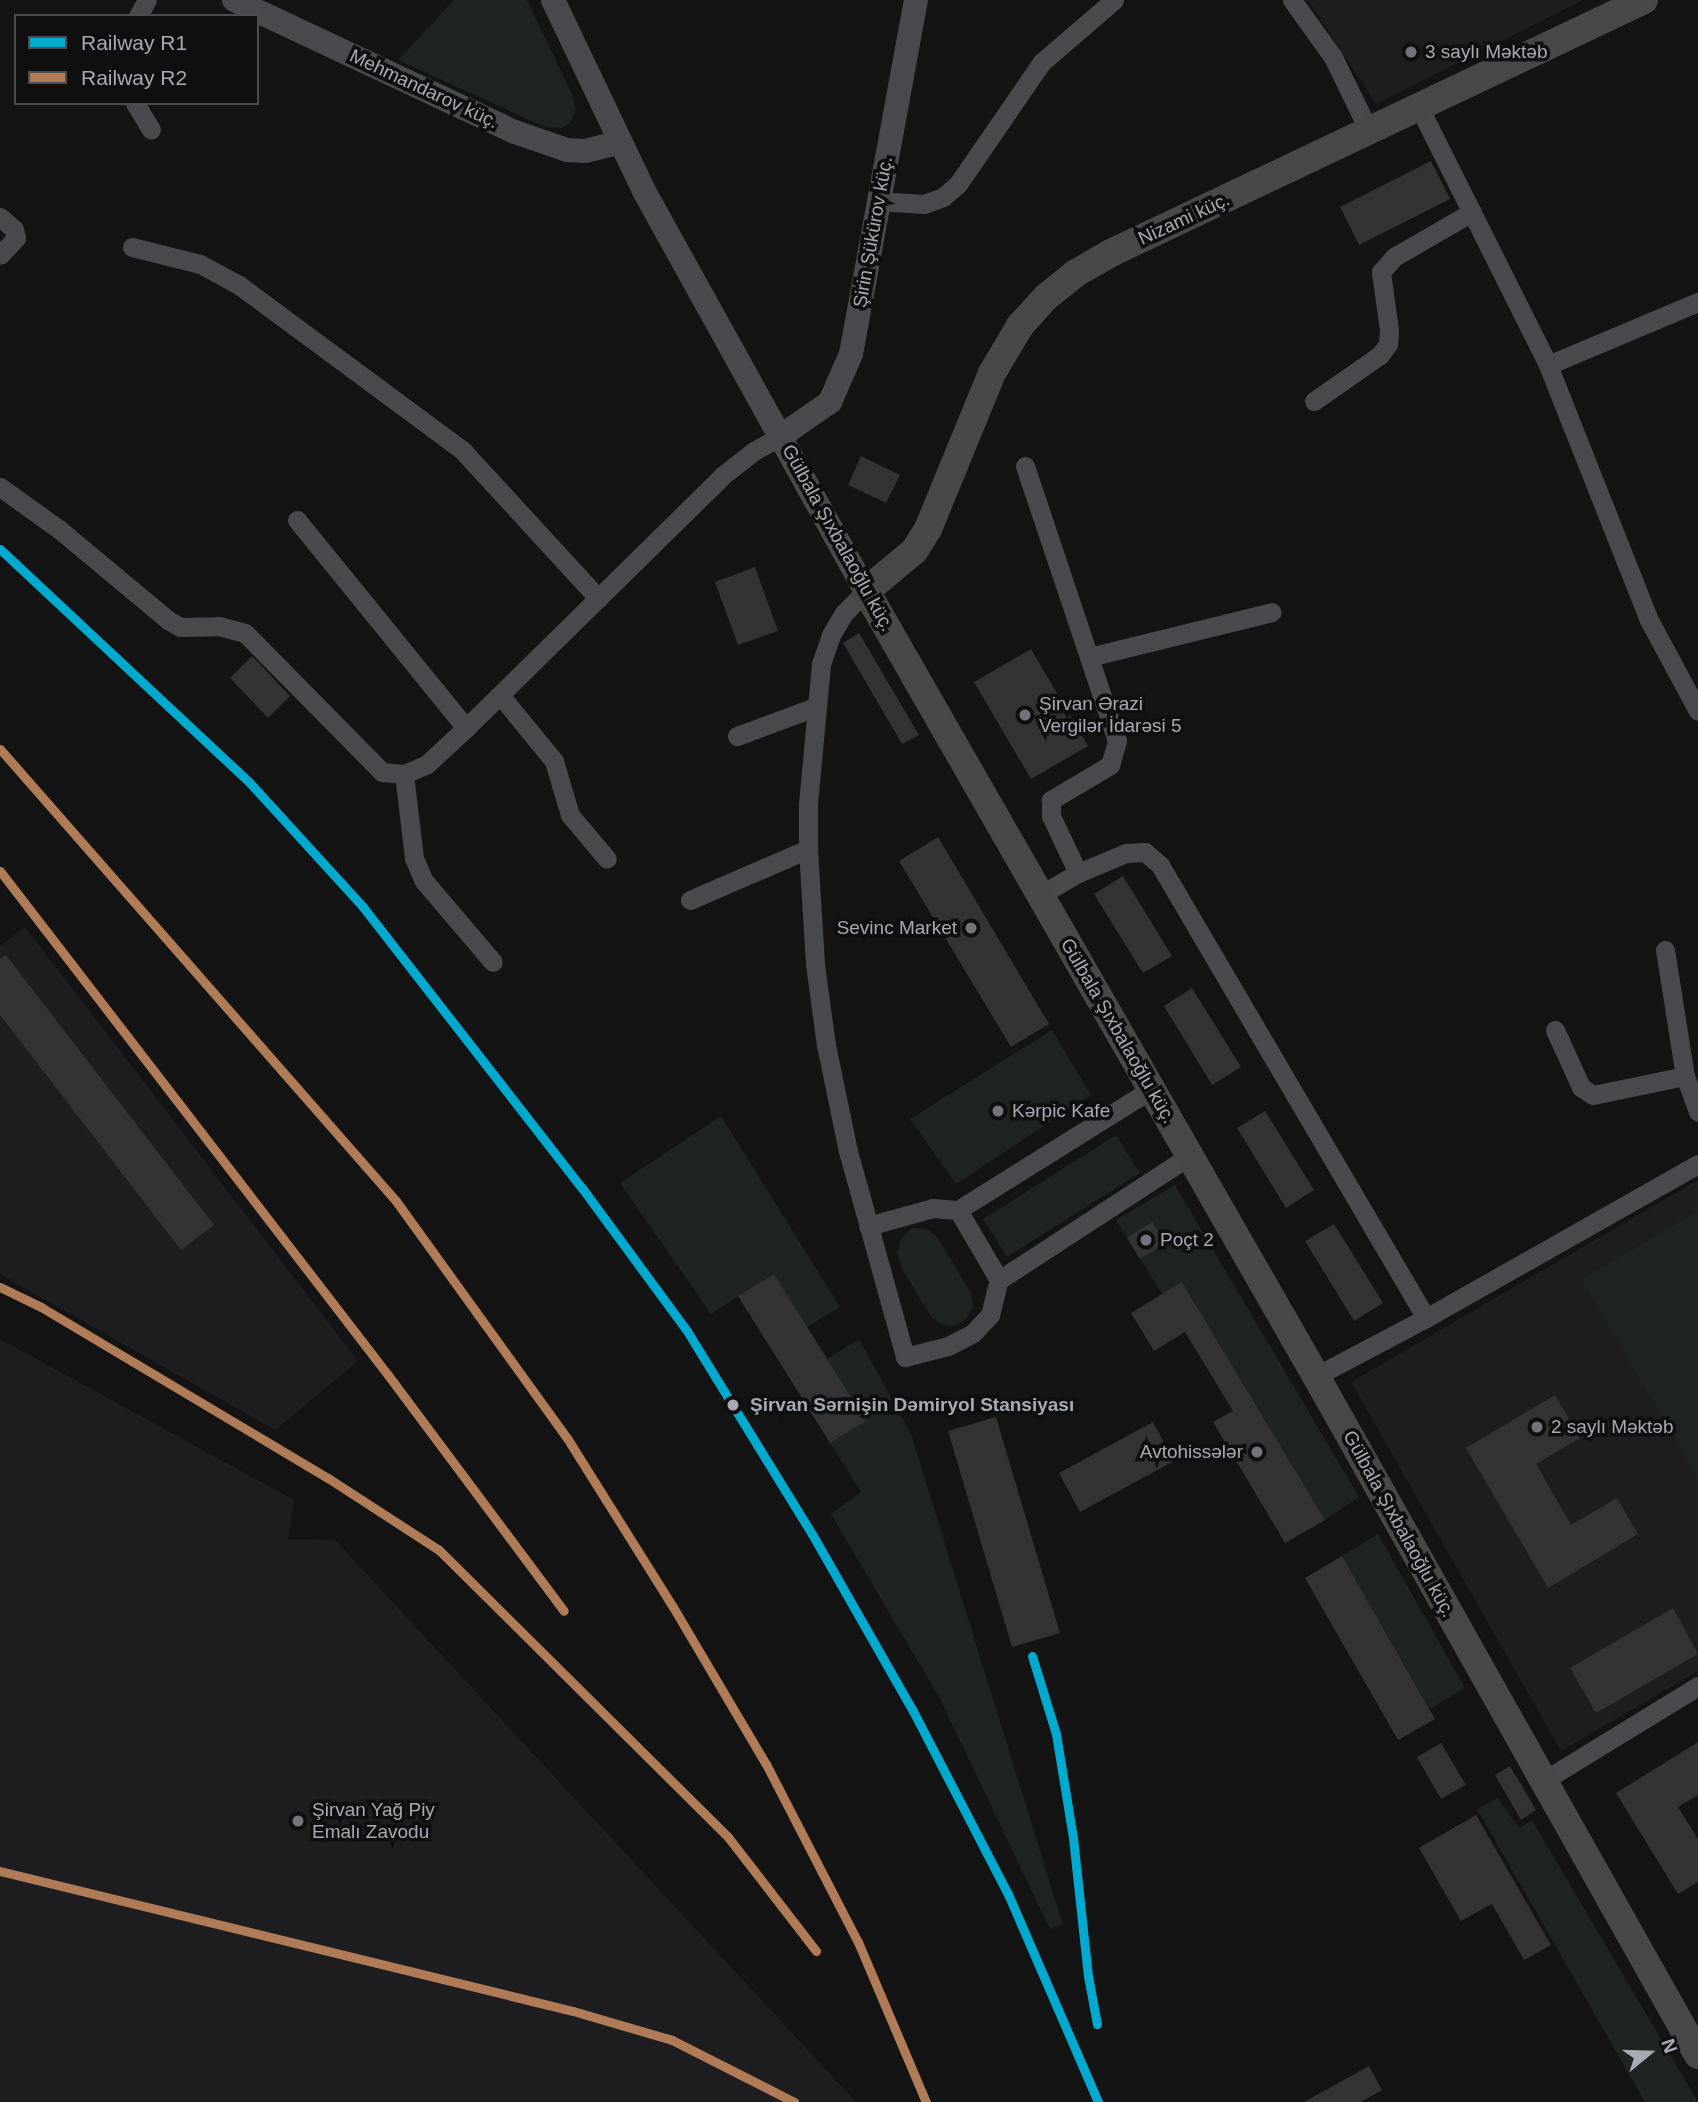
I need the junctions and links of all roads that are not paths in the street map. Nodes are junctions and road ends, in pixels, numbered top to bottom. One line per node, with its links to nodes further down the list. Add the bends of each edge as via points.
1 (234, 0): 11 (street, Mehmandarov küç., via 515,132 567,150 585,151)
2 (553, 0): 11 (street, Gülbala Şıxbalaoğlu küç.)
3 (916, 0): 12 (street, Şirin Şükürov küç.)
4 (1114, 0): 12 (street, via 1042,62 958,184 943,197 924,204)
5 (1292, 0): 10 (street, via 1333,57)
6 (1644, 0): 8 (main road, Nizami küç.)
7 (136, 105): 9 (street)
8 (1419, 107): 10 (main road, Nizami küç.); 13 (street)
9 (150, 130)
10 (1369, 131): 24 (main road, Nizami küç., via 1111,253 1046,297 1020,326 992,373 921,540)
11 (620, 142): 20 (street, Gülbala Şıxbalaoğlu küç.)
12 (878, 201): 20 (street, Şirin Şükürov küç., via 851,354 842,381 830,402)
13 (1472, 212): 18 (street); 19 (street, via 1394,257 1381,272 1388,344 1380,355)
14 (0, 217): 16 (street, via 14,229 16,238)
15 (132, 247): 25 (street, via 200,264 239,285 463,451)
16 (0, 255)
17 (1698, 302): 18 (street)
18 (1548, 365): 30 (street, via 1649,620)
19 (1314, 401)
20 (781, 436): 24 (street, Gülbala Şıxbalaoğlu küç.); 25 (street, via 722,476)
21 (1025, 466): 27 (street)
22 (0, 487): 33 (street, via 60,530 168,620 180,626 219,626 245,633 382,772)
23 (297, 520): 31 (street)
24 (866, 591): 29 (street, via 844,613 831,635); 37 (main road, Gülbala Şıxbalaoğlu küç.)
25 (598, 598): 28 (street)
26 (1272, 611): 27 (street)
27 (1089, 657): 36 (street, via 1116,741 1110,765 1052,800 1051,816)
28 (500, 695): 31 (street); 35 (street, via 554,761 570,814)
29 (815, 707): 32 (street); 34 (street)
30 (1698, 710)
31 (466, 728): 33 (street, via 427,764)
32 (737, 736)
33 (404, 774): 40 (street, via 414,859 424,881)
34 (808, 849): 38 (street); 48 (street, via 815,964 827,1045)
35 (607, 859)
36 (1078, 873): 37 (street); 50 (street, via 1126,853 1145,852 1160,865)
37 (1040, 895): 43 (main road, Gülbala Şıxbalaoğlu küç.)
38 (690, 900)
39 (1665, 950): 42 (street)
40 (493, 962)
41 (1555, 1030): 42 (street, via 1581,1087 1593,1095)
42 (1685, 1076): 44 (street)
43 (1150, 1090): 45 (main road, Gülbala Şıxbalaoğlu küç.); 47 (street)
44 (1698, 1112)
45 (1189, 1156): 49 (street); 51 (main road, Gülbala Şıxbalaoğlu küç.)
46 (1698, 1164): 50 (street)
47 (958, 1210): 48 (street, via 933,1208); 49 (street)
48 (868, 1226): 49 (street, via 905,1357 948,1346 973,1333 990,1315)
49 (999, 1280)
50 (1426, 1318): 51 (street)
51 (1316, 1376): 53 (main road, Gülbala Şıxbalaoğlu küç.)
52 (1698, 1686): 53 (street)
53 (1543, 1780): 54 (main road, Gülbala Şıxbalaoğlu küç.)
54 (1698, 2055)

